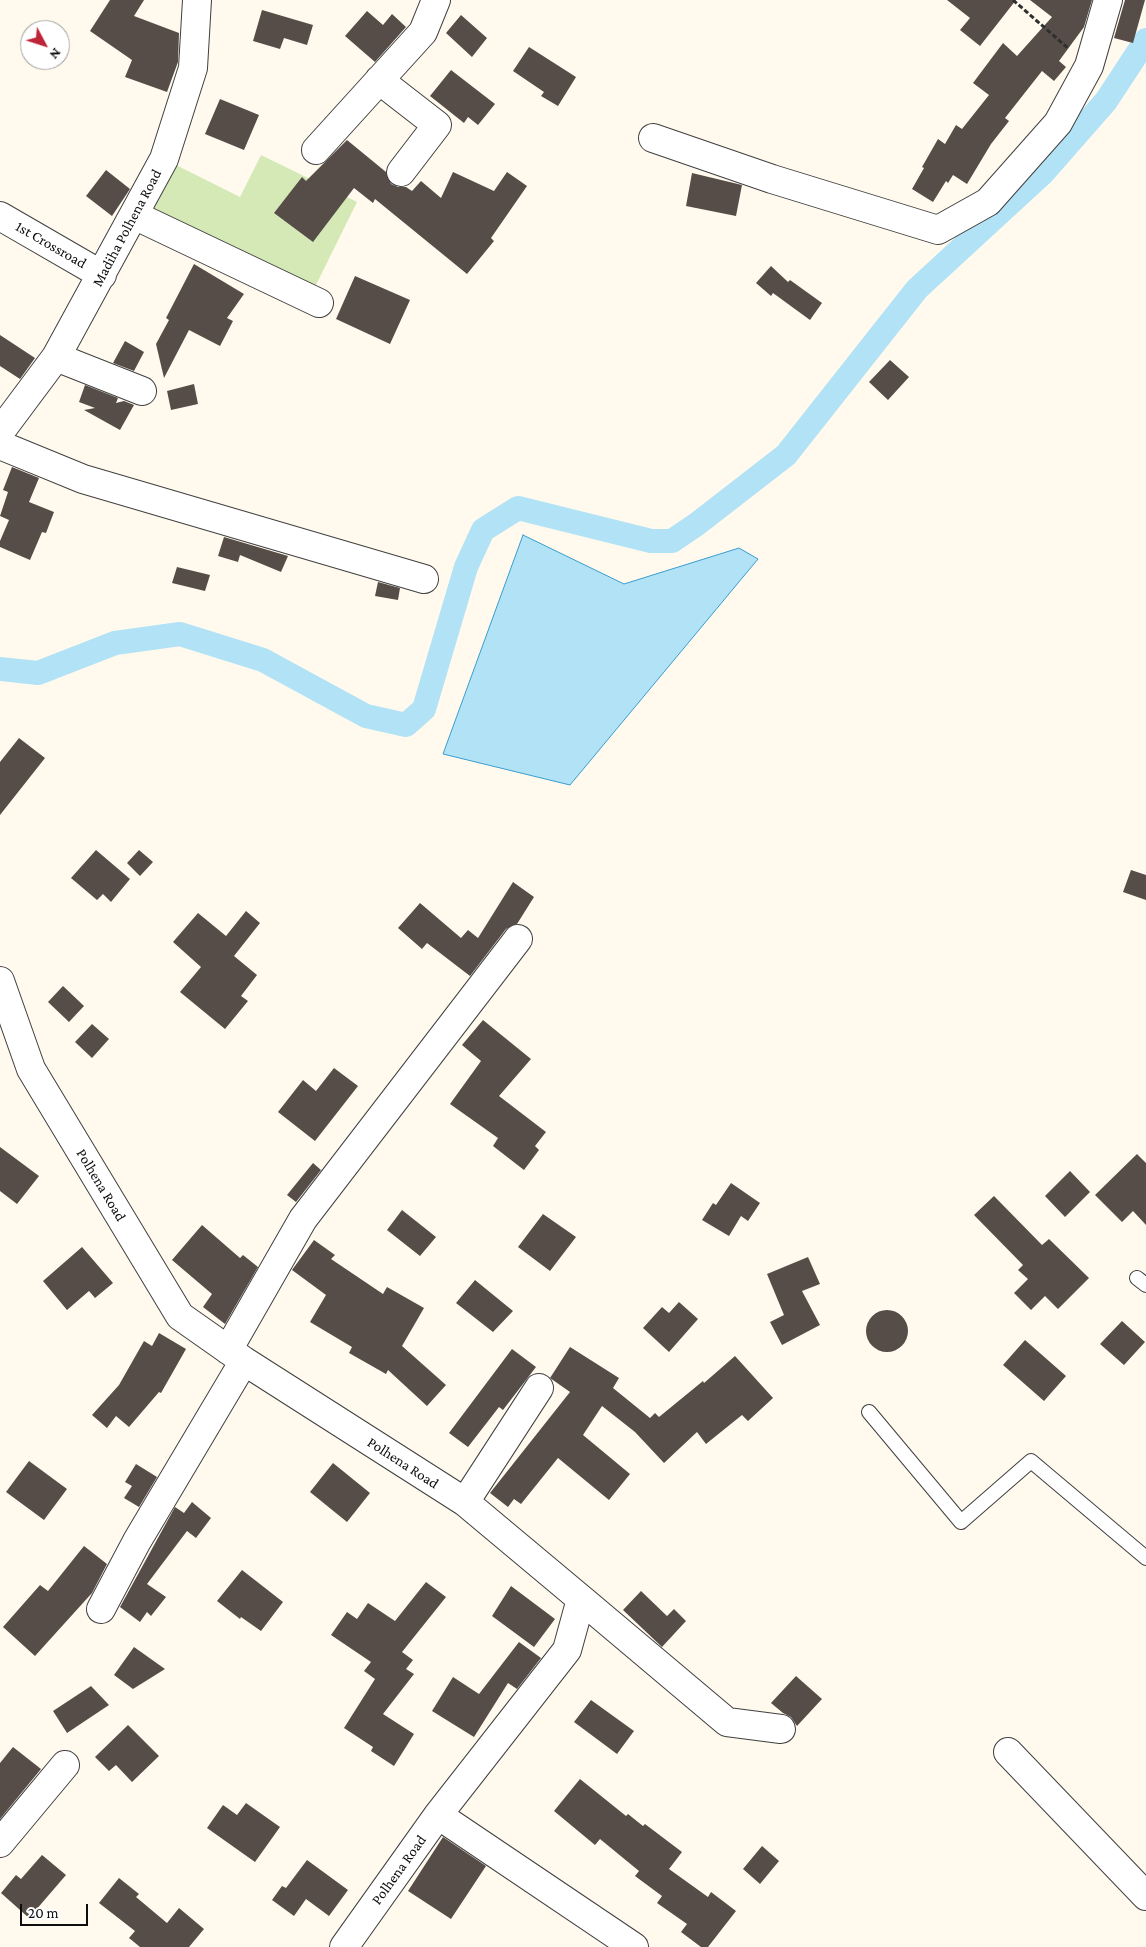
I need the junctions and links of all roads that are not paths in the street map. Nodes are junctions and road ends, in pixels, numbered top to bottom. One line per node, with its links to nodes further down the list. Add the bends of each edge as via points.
1 (197, 0): 8 (street, Madiha Polhena Road, via 192,68 164,159)
2 (436, 0): 4 (street, via 422,32)
3 (1107, 1): 5 (street, via 1089,66 1058,123 988,202 938,230)
4 (379, 80): 6 (street); 7 (street, via 437,125)
5 (653, 138)
6 (316, 150)
7 (401, 172)
8 (134, 215): 10 (street, Madiha Polhena Road); 11 (street)
9 (0, 216): 10 (street, 1st Crossroad)
10 (102, 275): 12 (street, Madiha Polhena Road)
11 (319, 303)
12 (56, 357): 13 (street); 14 (street, Madiha Polhena Road)
13 (142, 391)
14 (0, 432)
15 (0, 444): 16 (street, via 83,479)
16 (424, 579)
17 (518, 939): 19 (street, via 303,1219)
18 (0, 980): 19 (street, Polhena Road, via 31,1069 180,1316)
19 (236, 1356): 22 (street, Polhena Road); 25 (street)
20 (539, 1388): 22 (street)
21 (869, 1412): 23 (lane, via 962,1522 1031,1461)
22 (465, 1502): 24 (street, Polhena Road)
23 (1146, 1558)
24 (581, 1599): 26 (street, via 727,1722); 29 (street, Polhena Road, via 567,1650)
25 (101, 1609)
26 (781, 1729)
27 (1008, 1752): 31 (street)
28 (65, 1765): 30 (street)
29 (438, 1815): 32 (street, Polhena Road); 33 (street)
30 (0, 1842)
31 (1146, 1896)
32 (344, 1947)
33 (634, 1947)

